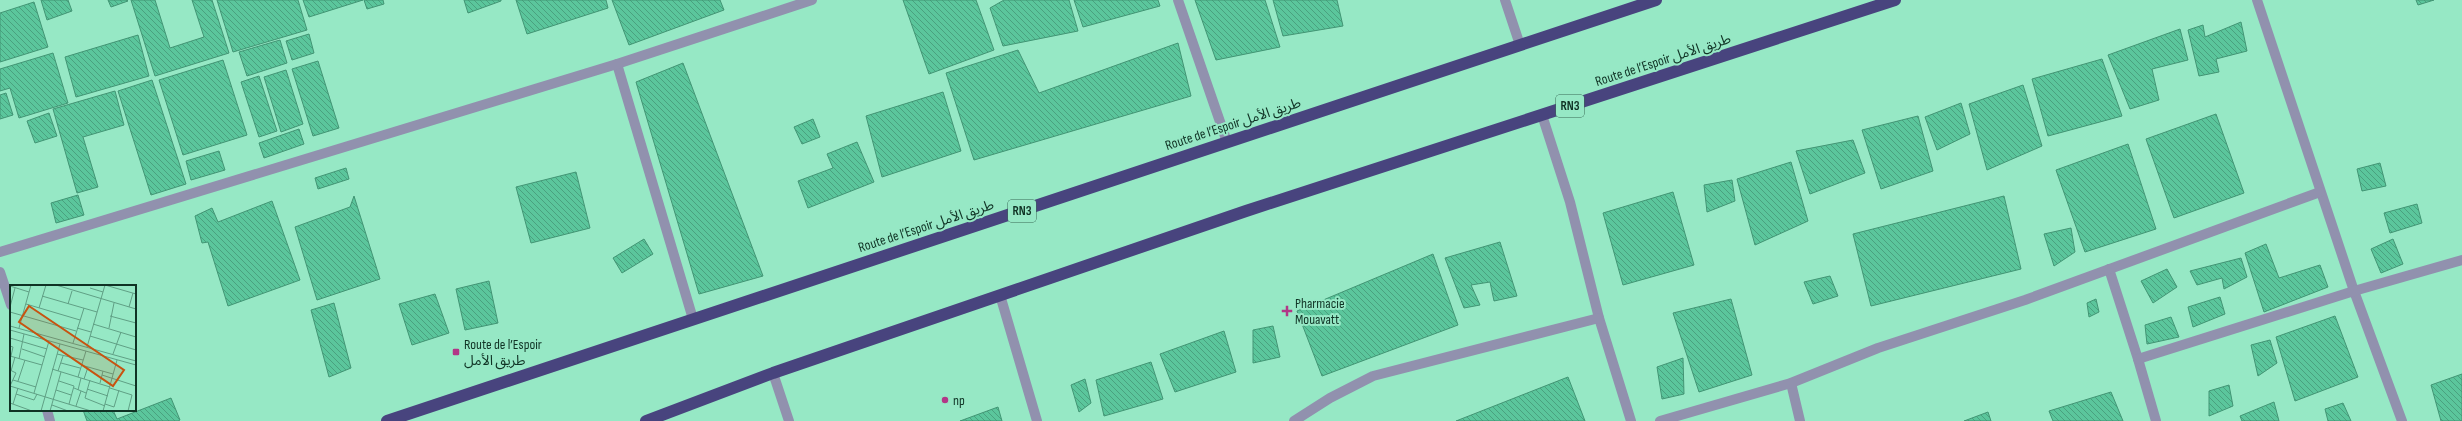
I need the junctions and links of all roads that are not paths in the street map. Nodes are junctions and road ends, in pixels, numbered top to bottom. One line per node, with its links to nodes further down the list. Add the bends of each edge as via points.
1 (812, 0): 8 (street)
2 (1178, 0): 10 (street)
3 (1505, 0): 7 (street)
4 (1656, 0): 7 (highway, Route de l’Espoir طريق الأمل / RN3)
5 (1895, 0): 9 (highway, Route de l’Espoir طريق الأمل / RN3)
6 (2257, 0): 11 (street)
7 (1520, 45): 10 (highway, Route de l’Espoir طريق الأمل / RN3)
8 (617, 64): 12 (street); 20 (street)
9 (1542, 115): 17 (highway, Route de l’Espoir طريق الأمل / RN3, via 1246,211); 19 (street, via 1570,202)
10 (1227, 142): 20 (highway, Route de l’Espoir طريق الأمل / RN3)
11 (2320, 192): 14 (street); 16 (street)
12 (0, 252)
13 (2462, 260): 16 (street)
14 (2109, 268): 21 (street); 23 (street, via 2025,300 1878,348)
15 (0, 272): 18 (street)
16 (2354, 291): 21 (street); 35 (street)
17 (1000, 295): 22 (highway, Route de l’Espoir طريق الأمل / RN3); 29 (street)
18 (10, 302)
19 (1599, 318): 30 (street, via 1373,376 1330,398); 31 (street)
20 (693, 319): 26 (highway, Route de l’Espoir طريق الأمل / RN3)
21 (2138, 359): 34 (street)
22 (772, 372): 27 (highway, Route de l’Espoir طريق الأمل / RN3); 28 (street)
23 (1791, 383): 32 (street); 33 (street)
24 (47, 411): 25 (street)
25 (50, 421)
26 (387, 421)
27 (646, 421)
28 (789, 421)
29 (1037, 421)
30 (1294, 421)
31 (1631, 421)
32 (1660, 421)
33 (1800, 421)
34 (2156, 421)
35 (2402, 421)

